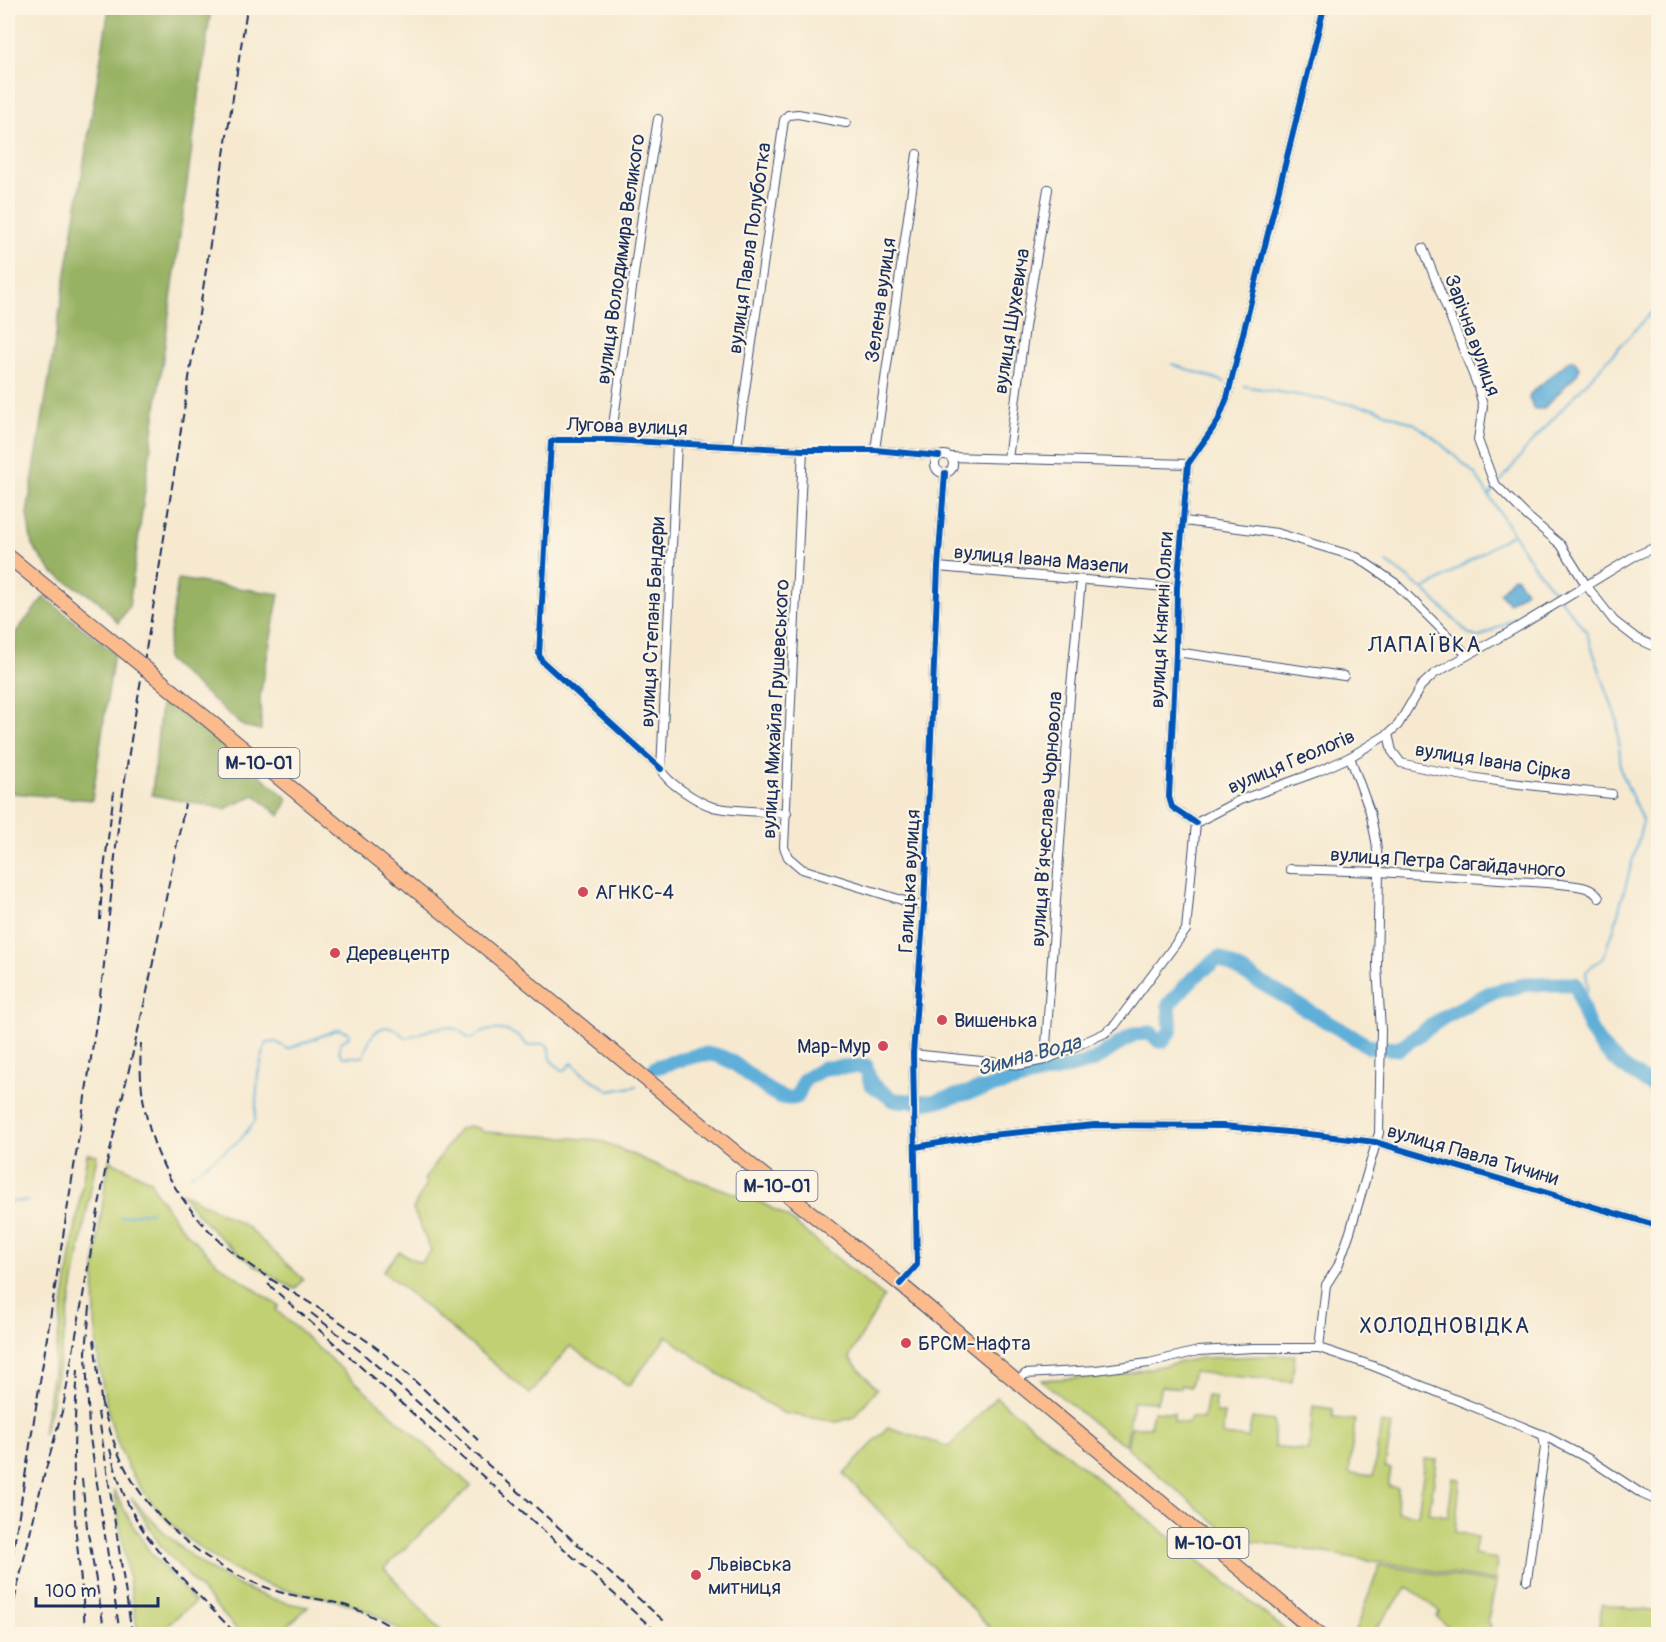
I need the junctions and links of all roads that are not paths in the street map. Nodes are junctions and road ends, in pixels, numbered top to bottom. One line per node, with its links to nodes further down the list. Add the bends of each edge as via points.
1 (1324, 8): 15 (street, вулиця Княгині Ольги, via 1223,412)
2 (658, 119): 7 (street, вулиця Володимира Великого)
3 (846, 123): 9 (street, вулиця Павла Полуботка, via 798,114 784,120)
4 (917, 154): 11 (street, Зелена вулиця)
5 (1048, 189): 14 (street, вулиця Шухевича)
6 (1423, 248): 22 (street, Зарічна вулиця, via 1478,387 1483,406 1478,440 1489,474 1503,494 1561,545)
7 (611, 440): 8 (street, Лугова вулиця); 30 (street, Лугова вулиця, via 551,442 539,655)
8 (677, 444): 9 (street, Лугова вулиця); 30 (street, вулиця Степана Бандери)
9 (737, 446): 10 (street, Лугова вулиця)
10 (803, 450): 11 (street, Лугова вулиця); 32 (street, вулиця Михайла Грушевського)
11 (875, 450): 12 (street, Лугова вулиця)
12 (939, 456): 13 (street); 16 (street, via 934,465)
13 (950, 457): 14 (street); 16 (street, via 953,467)
14 (1008, 459): 15 (street)
15 (1188, 464): 17 (street, вулиця Княгині Ольги)
16 (945, 473): 20 (street, Галицька вулиця)
17 (1184, 521): 23 (street, вулиця Княгині Ольги); 26 (street, via 1277,533 1357,557 1395,583)
18 (1659, 546): 22 (street, вулиця Геологів)
19 (8, 556): 43 (highway, М-10-01, bridge)
20 (938, 567): 21 (street, вулиця Івана Мазепи); 37 (street, Галицька вулиця)
21 (1081, 580): 23 (street, вулиця Івана Мазепи); 39 (street, вулиця Вʼячеслава Чорновола)
22 (1586, 585): 24 (street, Зарічна вулиця, via 1614,621 1636,638); 26 (street, вулиця Геологів)
23 (1177, 588): 25 (street, вулиця Княгині Ольги)
24 (1659, 648)
25 (1176, 652): 27 (street); 33 (street, вулиця Княгині Ольги, via 1169,797 1172,807)
26 (1467, 655): 28 (street, вулиця Геологів, via 1421,686)
27 (1344, 676)
28 (1388, 735): 29 (street, вулиця Геологів); 31 (street, вулиця Івана Сірка, via 1392,751 1401,763 1484,779)
29 (1350, 757): 33 (street, вулиця Геологів, via 1240,800); 35 (street, via 1376,832)
30 (661, 769): 32 (street, via 672,784 711,806)
31 (1612, 794)
32 (787, 813): 37 (street, вулиця Михайла Грушевського, via 784,848 802,869)
33 (1196, 823): 39 (street, via 1186,930 1179,941 1115,1025)
34 (1290, 869): 35 (street, вулиця Петра Сагайдачного)
35 (1378, 872): 36 (street, вулиця Петра Сагайдачного, via 1561,884 1586,888); 40 (street, via 1380,1059)
36 (1599, 898)
37 (924, 907): 38 (street, Галицька вулиця)
38 (913, 1054): 39 (street, via 1020,1065); 41 (street, Галицька вулиця)
39 (1045, 1060)
40 (1376, 1142): 41 (street, вулиця Павла Тичини, via 1224,1126 1095,1125 980,1136); 42 (street, вулиця Павла Тичини); 44 (street, via 1350,1232 1338,1266 1326,1285)
41 (916, 1147): 43 (street, Галицька вулиця, via 917,1265)
42 (1659, 1227)
43 (900, 1284): 45 (highway, М-10-01)
44 (1319, 1348): 45 (street, via 1198,1351 1096,1370 1026,1374); 46 (street)
45 (1016, 1383): 49 (highway, М-10-01)
46 (1543, 1435): 47 (street); 48 (street, via 1545,1447)
47 (1659, 1501)
48 (1527, 1580)
49 (1318, 1635)

